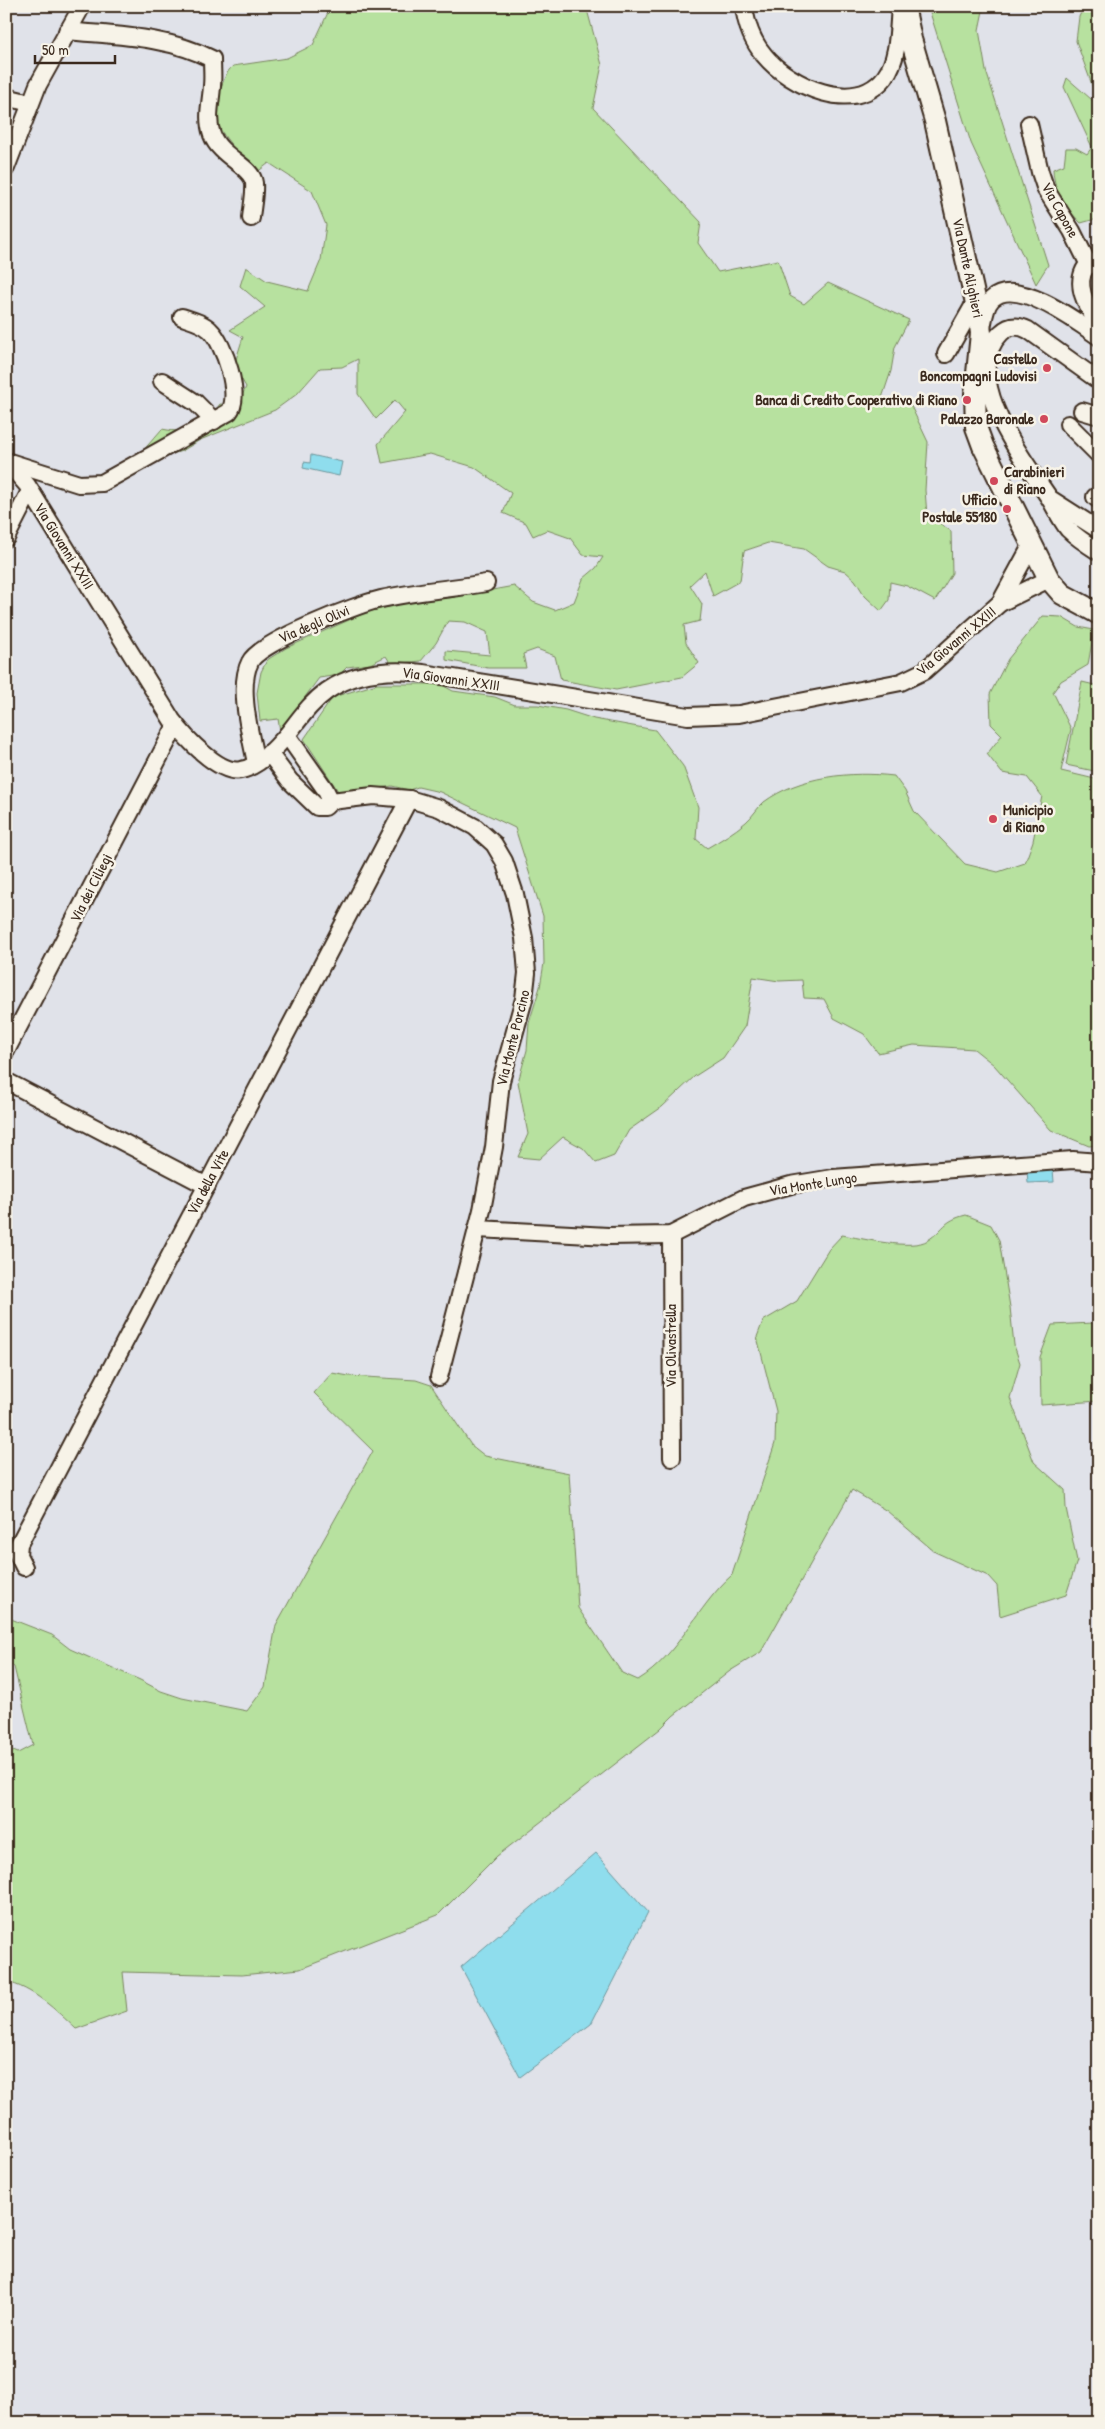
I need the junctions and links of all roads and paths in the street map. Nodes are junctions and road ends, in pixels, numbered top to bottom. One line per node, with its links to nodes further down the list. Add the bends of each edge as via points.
1 (82, 6): 5 (street)
2 (744, 6): 3 (street, via 752,36 769,61 805,86 839,95 866,92 884,78 893,58)
3 (900, 6)
4 (904, 6): 12 (main road, Via Dante Alighieri, via 935,121)
5 (67, 31): 7 (street, via 46,66); 10 (street, via 167,42 188,47 212,59 208,114 211,132 223,152 252,177)
6 (6, 97): 7 (street)
7 (30, 103): 9 (street)
8 (1029, 124): 11 (street, Via Capone, via 1046,190)
9 (6, 168)
10 (251, 218)
11 (1094, 263): 14 (street, via 1083,272 1081,288)
12 (976, 301): 15 (main road, Via Dante Alighieri); 17 (street)
13 (182, 316): 21 (street, via 202,324 214,334 228,369 234,402 229,412)
14 (1099, 326)
15 (981, 332): 16 (street, via 989,302 996,296 1009,293 1042,302); 18 (main road, Via Dante Alighieri)
16 (1099, 337)
17 (946, 354)
18 (983, 369): 20 (street, via 998,337 1007,328 1018,326); 26 (street, via 1008,434); 29 (main road, Via Dante Alighieri, via 975,417 977,431)
19 (162, 381): 21 (street, via 192,400)
20 (1099, 381)
21 (214, 421): 24 (street, via 108,481 84,485)
22 (1068, 424): 23 (street)
23 (1099, 455)
24 (6, 461): 25 (street, Via Giovanni XXIII)
25 (30, 491): 28 (street); 35 (street, Via Giovanni XXIII)
26 (1049, 498): 27 (street); 30 (street, via 1068,529)
27 (1099, 530)
28 (6, 538)
29 (1032, 544): 31 (main road, Via Dante Alighieri); 33 (street, Via Giovanni XXIII)
30 (1099, 552)
31 (1049, 579): 33 (street, Via Giovanni XXIII); 34 (main road, Via Dante Alighieri, via 1062,594)
32 (486, 583): 38 (street, Via degli Olivi, via 367,602 277,640 259,652 248,665 246,691)
33 (1000, 604): 36 (street, Via Giovanni XXIII, via 929,667 907,680 739,714 679,715 402,671 369,674 338,685 312,704)
34 (1099, 614)
35 (176, 725): 38 (street, Via Giovanni XXIII, via 198,748 226,769 240,770); 41 (street, Via dei Ciliegi)
36 (286, 735): 37 (street, Via Giovanni XXIII); 40 (street)
37 (269, 753): 38 (street, Via Giovanni XXIII); 40 (street, Via Monte Porcino, via 312,804 325,807)
38 (256, 763)
39 (409, 799): 40 (street, Via Monte Porcino, via 374,796); 44 (street, Via della Vite); 45 (street, Via Monte Porcino, via 449,813 475,827 494,844 510,880 524,938 525,991 501,1081 493,1153)
40 (331, 801)
41 (6, 1051)
42 (6, 1081): 44 (street)
43 (1099, 1162): 46 (street, Via Monte Lungo, via 1072,1160 811,1181 744,1198)
44 (207, 1186): 49 (street, Via della Vite, via 19,1544 18,1556)
45 (477, 1230): 46 (street, Via Monte Lungo, via 608,1236); 47 (street, Via Monte Porcino)
46 (671, 1235): 48 (street, Via Olivastrella)
47 (439, 1377)
48 (672, 1458)
49 (24, 1566)

